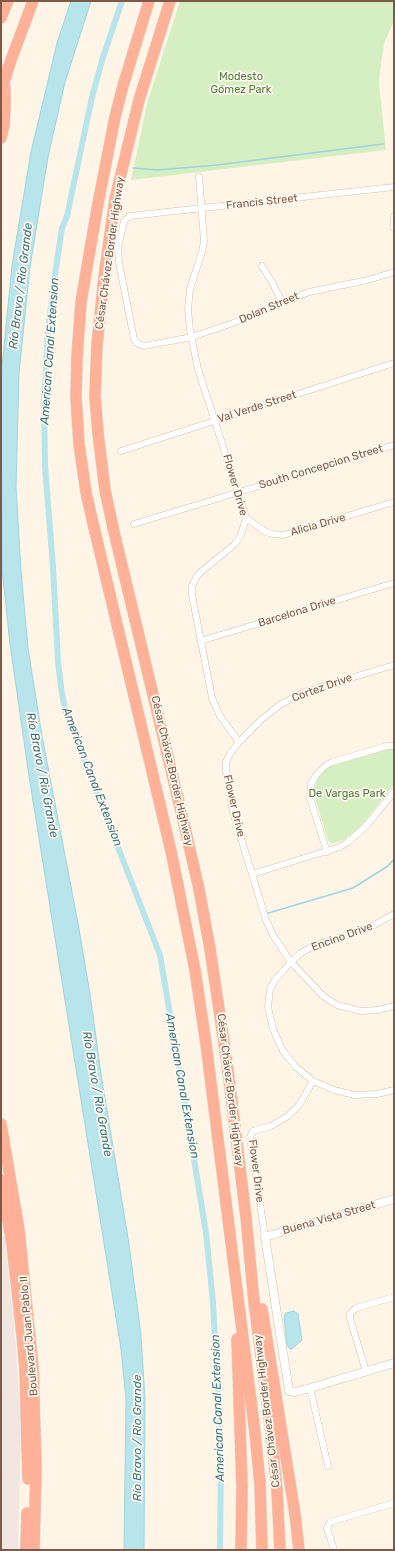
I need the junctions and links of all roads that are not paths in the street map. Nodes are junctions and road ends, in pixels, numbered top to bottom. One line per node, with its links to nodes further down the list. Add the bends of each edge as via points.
1 (8, 1): 5 (highway)
2 (33, 1): 7 (highway, bridge)
3 (149, 1): 44 (highway, César Chávez Border Highway, via 115,117 81,302 76,397 79,444 92,520 186,921 206,1044)
4 (170, 1): 45 (highway, César Chávez Border Highway, via 138,100 115,199 103,284 95,396 103,476 114,532 185,828 209,942 227,1063)
5 (1, 18)
6 (1, 70): 8 (highway, via 5,88 5,112)
7 (1, 92)
8 (1, 138)
9 (199, 177): 11 (street, Flower Drive)
10 (394, 187): 11 (street, Francis Street)
11 (202, 209): 17 (street, Flower Drive, via 203,246 188,302); 18 (street, Francis Street, via 130,216 124,221 118,247 119,263 134,339)
12 (394, 216): 13 (street)
13 (394, 228)
14 (262, 266): 16 (street)
15 (394, 272): 16 (street, Dolan Street, via 308,292)
16 (282, 302): 17 (street, Dolan Street)
17 (192, 337): 18 (street, Dolan Street); 20 (street, Flower Drive, via 198,369)
18 (144, 346)
19 (394, 363): 20 (street, Val Verde Street)
20 (215, 420): 22 (street, Val Verde Street); 23 (street, Flower Drive)
21 (394, 445): 23 (street, South Concepcion Street)
22 (121, 451)
23 (238, 492): 25 (street, Flower Drive); 26 (street, South Concepcion Street)
24 (394, 502): 25 (street, Alicia Drive, via 284,535 266,532)
25 (246, 518): 28 (street, Flower Drive, via 241,535 234,545 202,570 194,581 192,595)
26 (134, 524)
27 (394, 583): 28 (street, Barcelona Drive)
28 (200, 641): 30 (street, Flower Drive, via 214,705)
29 (394, 665): 30 (street, Cortez Drive, via 294,697 267,715)
30 (239, 742): 34 (street, Flower Drive, via 226,762 226,770 234,812)
31 (394, 746): 33 (street, via 332,762 316,774 311,784 310,798)
32 (394, 792): 33 (street, via 359,833 340,847)
33 (327, 852): 34 (street)
34 (252, 874): 36 (street, Flower Drive, via 270,930)
35 (394, 914): 36 (street, Encino Drive, via 360,932 307,949)
36 (291, 962): 37 (street, Flower Drive, via 323,996 337,1005 361,1011); 38 (street, via 270,989 269,1016 283,1051 296,1067)
37 (394, 1006)
38 (313, 1081): 39 (street, via 355,1095); 43 (street, Flower Drive, via 299,1105 288,1116 271,1126 253,1131 250,1137)
39 (394, 1090)
40 (1, 1124): 53 (highway, Boulevard Juan Pablo II, via 19,1230 33,1368 36,1468)
41 (1, 1180): 52 (highway, Boulevard Juan Pablo II, via 16,1278 25,1369 28,1475)
42 (394, 1199): 43 (street, Buena Vista Street)
43 (265, 1237): 49 (street, Flower Drive, via 288,1389 292,1392)
44 (232, 1253): 54 (highway, via 240,1414); 55 (highway, César Chávez Border Highway, via 258,1454)
45 (250, 1263): 56 (highway, César Chávez Border Highway, via 275,1464); 57 (highway, via 263,1311)
46 (394, 1297): 48 (street, via 356,1308 350,1314)
47 (394, 1363): 48 (street, Flower Drive)
48 (366, 1372): 49 (street, Flower Drive)
49 (310, 1388): 50 (street)
50 (328, 1466)
51 (394, 1503): 58 (street, via 330,1522 327,1528)
52 (26, 1550)
53 (34, 1550)
54 (241, 1550)
55 (262, 1550)
56 (280, 1550)
57 (299, 1550)
58 (334, 1550)

